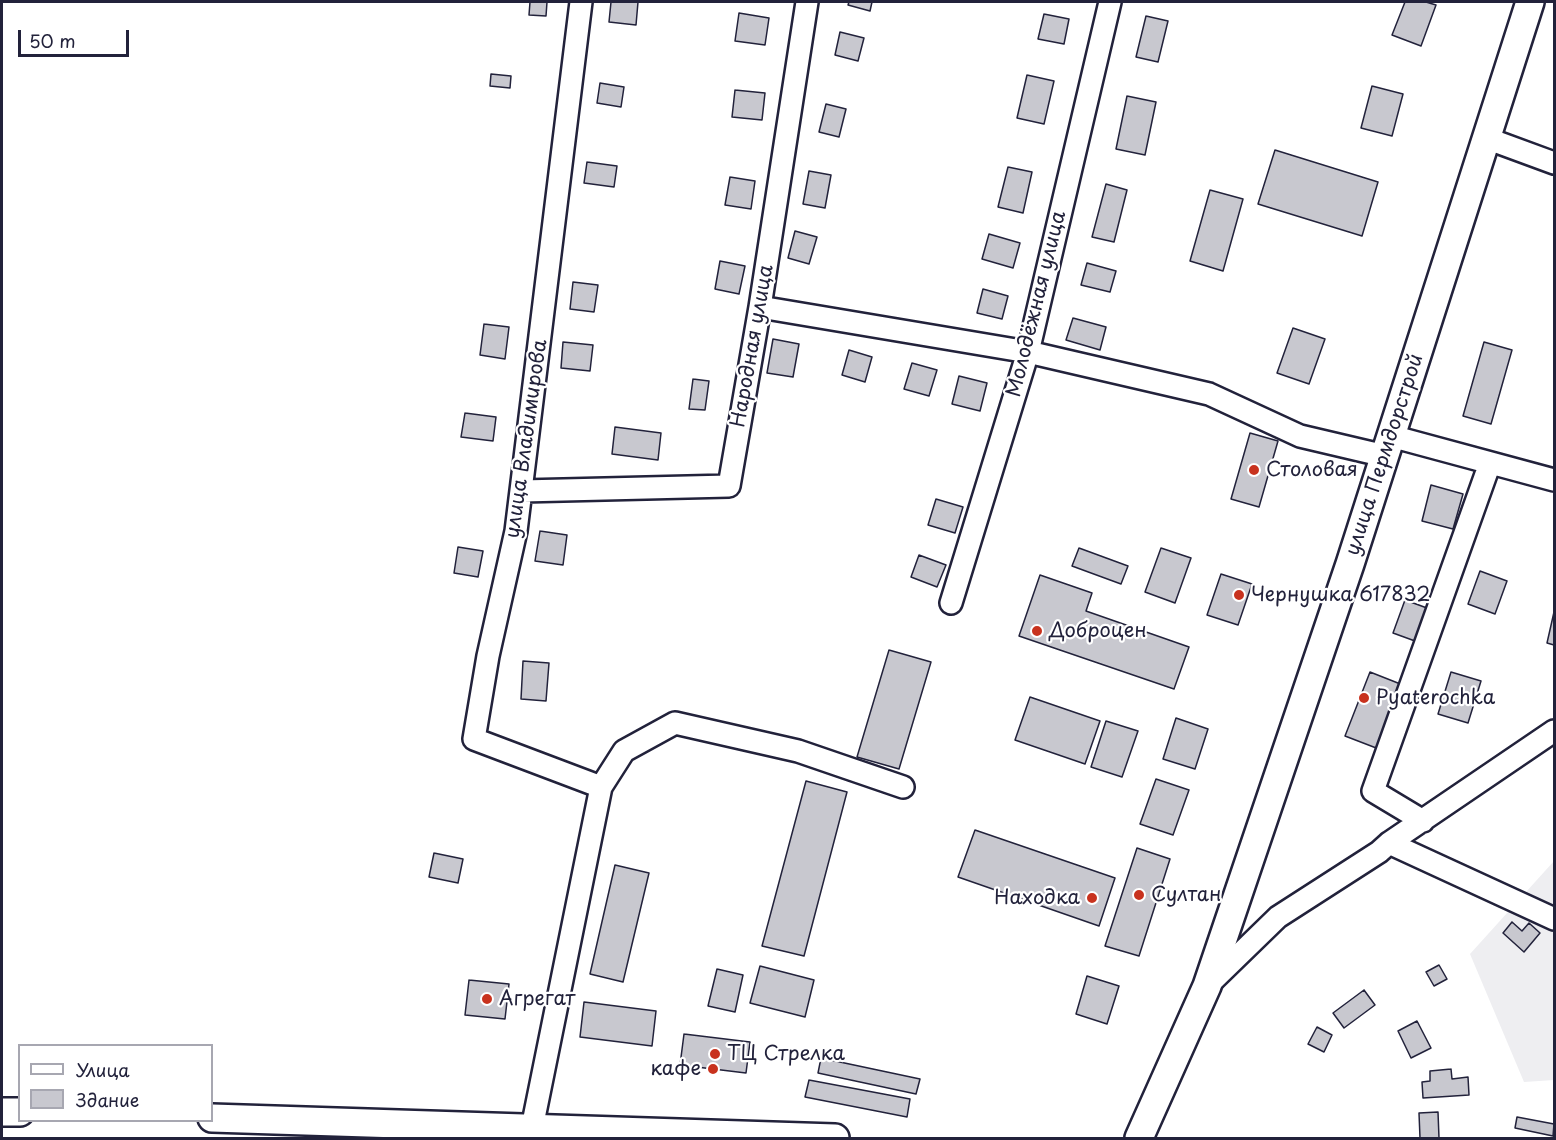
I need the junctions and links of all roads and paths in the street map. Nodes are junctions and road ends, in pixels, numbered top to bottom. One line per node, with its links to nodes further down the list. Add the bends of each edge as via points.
1 (581, 2): 12 (street, улица Владимирова)
2 (807, 2): 7 (street, Народная улица)
3 (1110, 2): 8 (street, Молодёжная улица)
4 (1530, 2): 5 (main road, улица Пермдорстрой)
5 (1486, 138): 6 (street); 9 (main road, улица Пермдорстрой)
6 (1554, 163)
7 (760, 307): 8 (street); 12 (street, Народная улица, via 729,486)
8 (1028, 352): 9 (street, via 1209,394 1300,436); 13 (street, Молодёжная улица)
9 (1388, 446): 10 (street); 20 (main road, улица Пермдорстрой)
10 (1490, 463): 11 (street); 17 (street, via 1374,791)
11 (1554, 480)
12 (522, 491): 15 (street, улица Владимирова, via 474,739)
13 (951, 603)
14 (1554, 731): 17 (street)
15 (601, 787): 16 (street, via 624,751 675,723 798,751); 24 (street)
16 (903, 787)
17 (1423, 821): 18 (street)
18 (1389, 843): 19 (street); 20 (street, via 1278,917)
19 (1554, 919)
20 (1207, 986): 26 (main road, улица Пермдорстрой)
21 (2, 1112): 22 (main road)
22 (18, 1112)
23 (213, 1118): 24 (main road)
24 (532, 1128): 25 (main road)
25 (835, 1138)
26 (1139, 1138)

